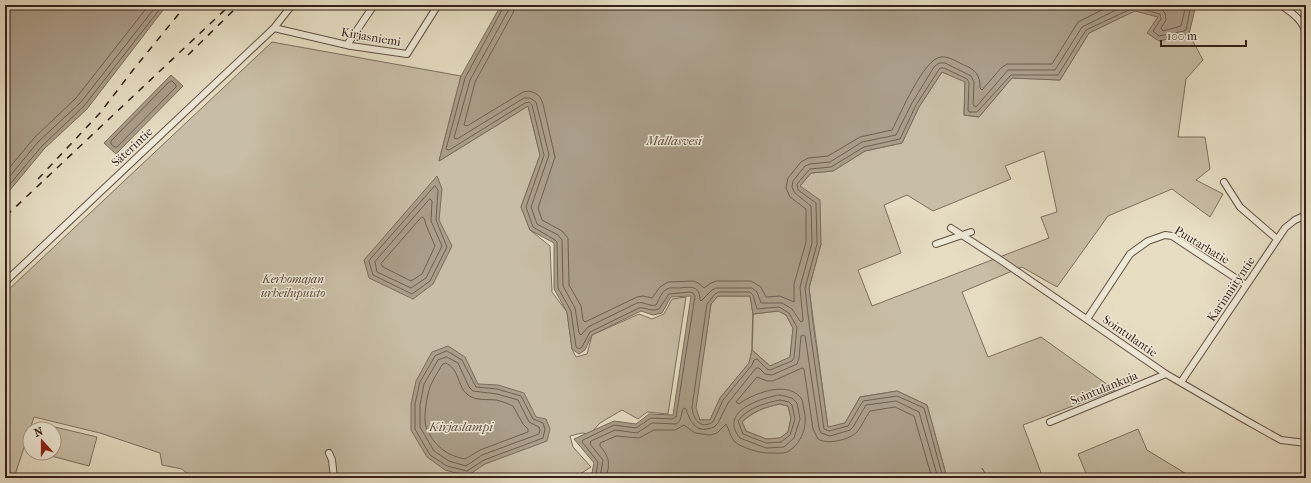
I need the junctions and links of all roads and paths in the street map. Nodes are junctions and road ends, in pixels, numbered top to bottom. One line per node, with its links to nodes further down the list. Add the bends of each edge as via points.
1 (292, 5): 5 (street, Säterintie)
2 (374, 5): 7 (street)
3 (438, 5): 7 (street, Kirjasniemi, via 407,54)
4 (1281, 5): 6 (street, via 1297,17 1304,25)
5 (274, 28): 7 (street, Kirjasniemi); 15 (street, Säterintie)
6 (1306, 33)
7 (347, 45)
8 (1224, 182): 13 (street, via 1240,207)
9 (1306, 215): 13 (street, Karinniityntie, via 1285,228)
10 (951, 228): 12 (street, Sointulantie)
11 (971, 232): 12 (street)
12 (962, 236): 14 (street); 17 (street, Sointulantie)
13 (1277, 239): 16 (street, Karinniityntie)
14 (936, 244)
15 (5, 282)
16 (1246, 286): 17 (street, Puutarhatie, via 1172,236 1165,235 1148,240 1130,254); 19 (street, Karinniityntie)
17 (1087, 319): 18 (street, Sointulantie)
18 (1166, 374): 19 (street, Sointulantie); 20 (street, Sointulankuja)
19 (1181, 382): 21 (street, Sointulantie, via 1282,440)
20 (1050, 422)
21 (1306, 443)
22 (330, 453): 23 (street)
23 (334, 478)

